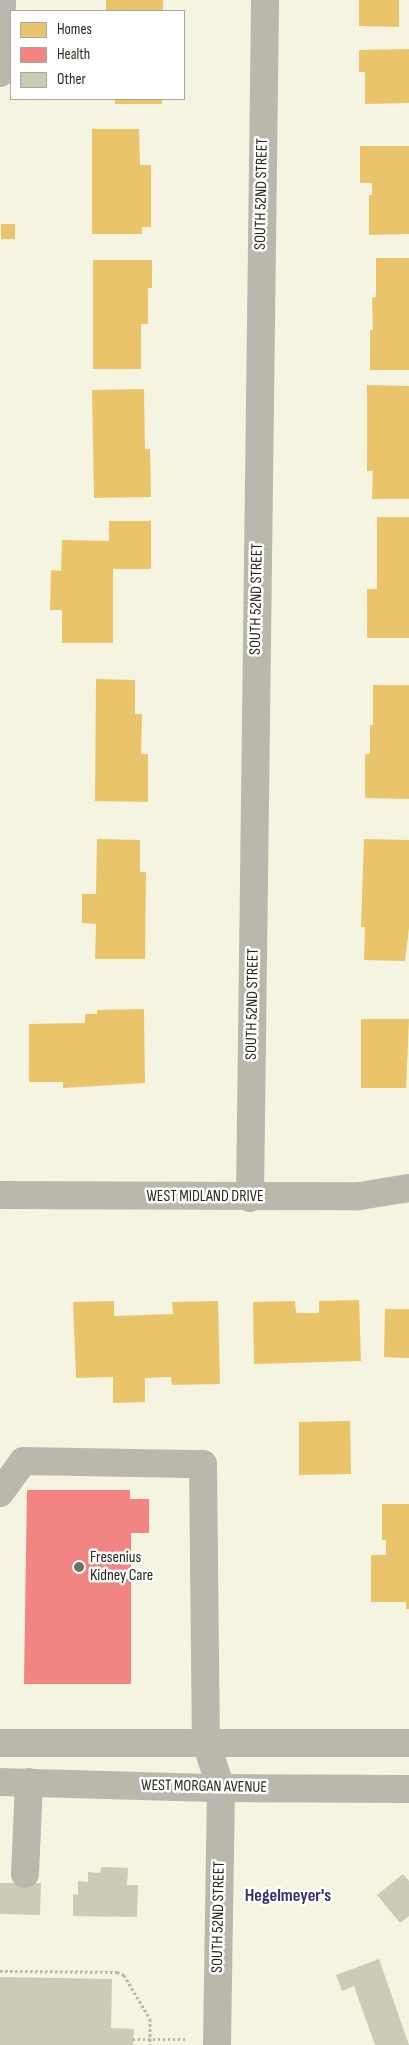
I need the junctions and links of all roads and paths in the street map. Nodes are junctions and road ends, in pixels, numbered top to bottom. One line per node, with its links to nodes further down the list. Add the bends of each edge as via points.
1 (2, 0): 3 (street)
2 (265, 0): 6 (street, SOUTH 52ND STREET)
3 (0, 73)
4 (409, 1188): 6 (street, WEST MIDLAND DRIVE, via 360,1196)
5 (0, 1195): 6 (street, WEST MIDLAND DRIVE)
6 (250, 1198)
7 (0, 1493): 8 (street, SOUTH 52ND STREET, via 23,1461 204,1464)
8 (206, 1743): 9 (street); 10 (street); 13 (street, SOUTH 52ND STREET)
9 (0, 1744)
10 (409, 1744)
11 (0, 1782): 12 (street, WEST MORGAN AVENUE)
12 (29, 1782): 13 (street, WEST MORGAN AVENUE); 15 (street)
13 (221, 1788): 14 (street, WEST MORGAN AVENUE); 19 (street, SOUTH 52ND STREET)
14 (409, 1789)
15 (25, 1874)
16 (0, 1971): 18 (path, via 117,1972 135,1989 147,2010)
17 (133, 2039): 18 (path)
18 (150, 2039): 19 (path); 20 (path)
19 (217, 2042)
20 (150, 2045)

